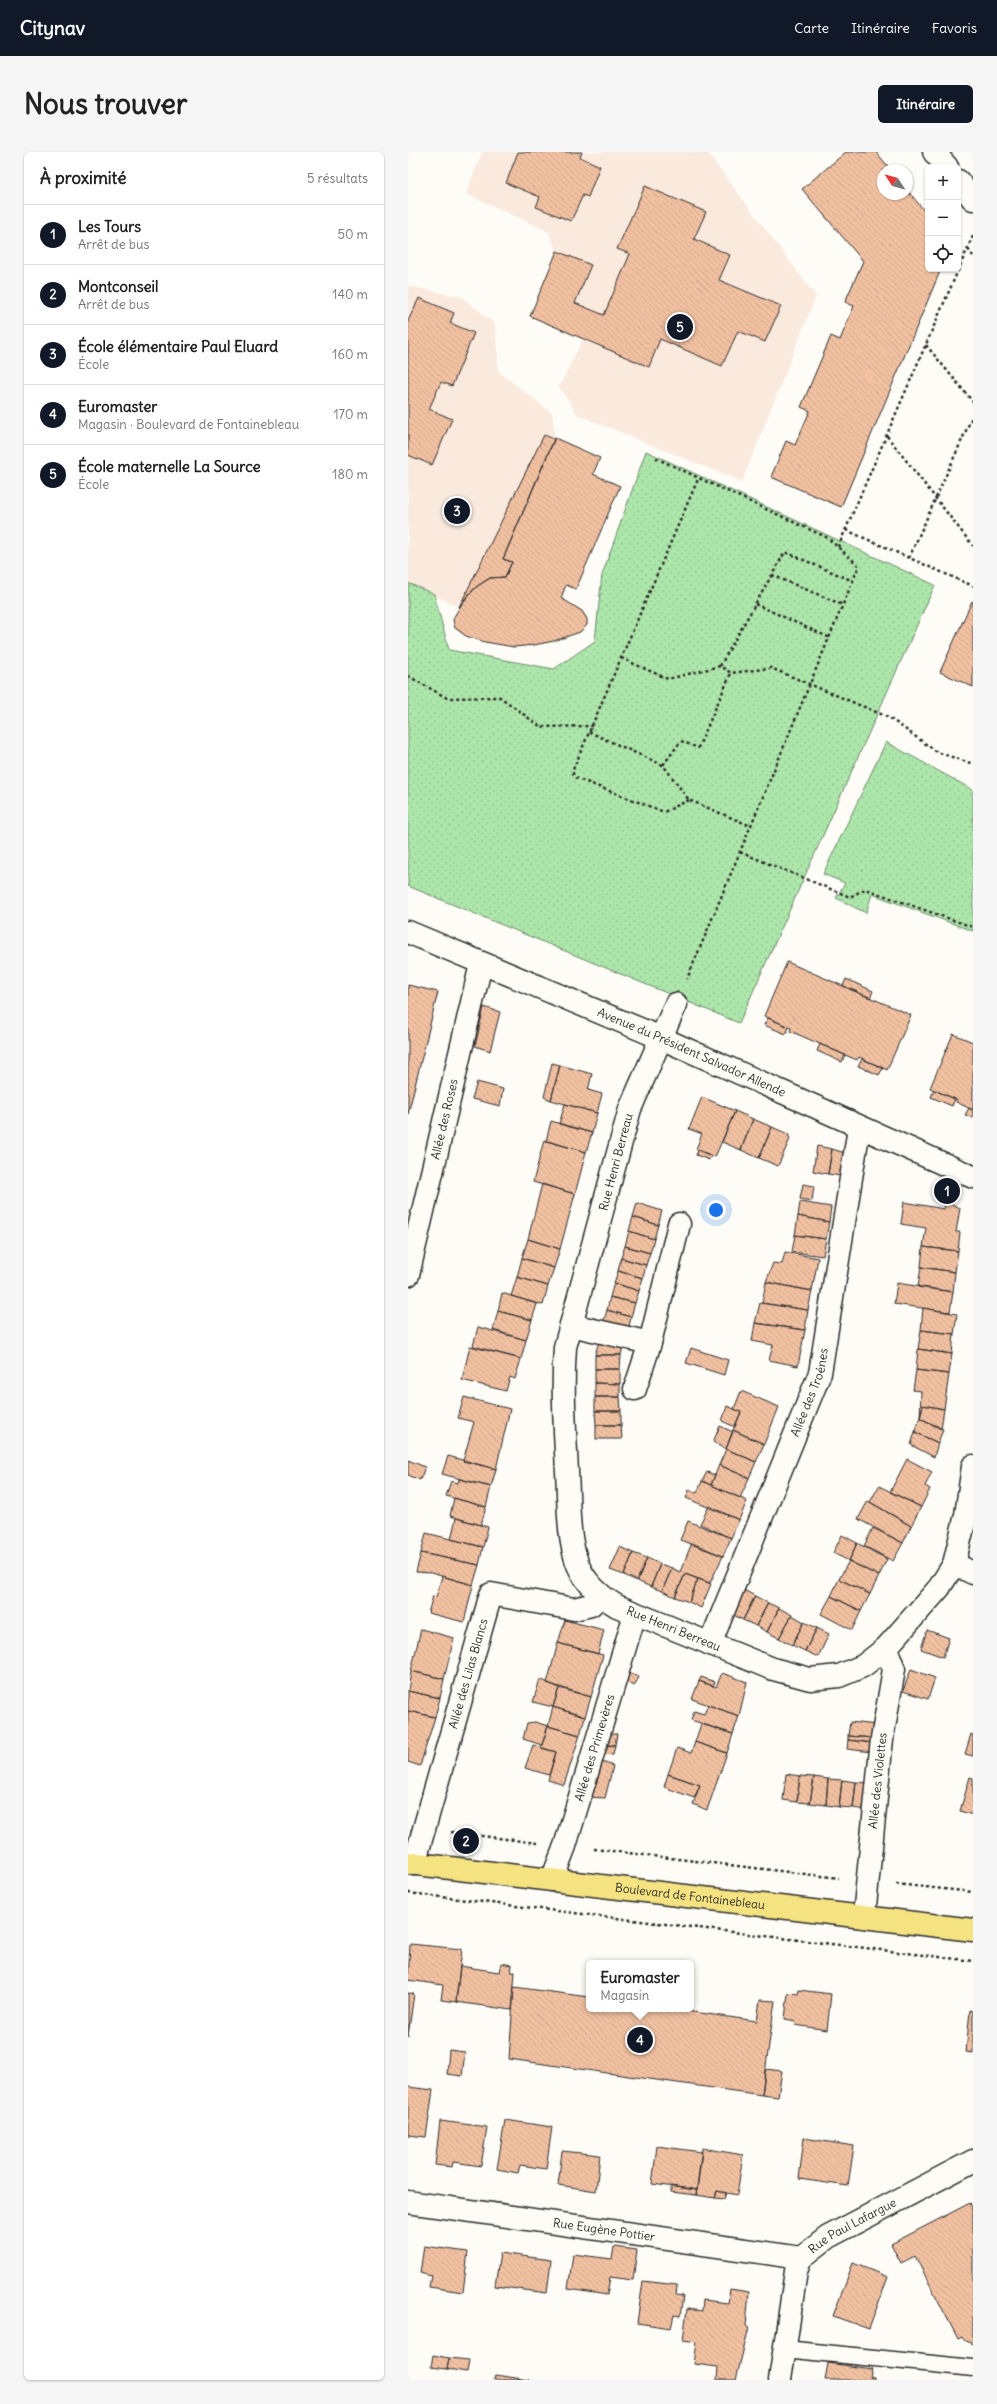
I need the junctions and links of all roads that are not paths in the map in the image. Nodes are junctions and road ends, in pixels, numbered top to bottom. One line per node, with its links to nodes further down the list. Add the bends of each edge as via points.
1 (934, 152): 2 (street)
2 (944, 164)
3 (961, 185): 4 (street)
4 (973, 199)
5 (408, 932): 6 (street, Avenue du Président Salvador Allende)
6 (481, 964): 8 (street, Avenue du Président Salvador Allende); 12 (street, Allée des Roses)
7 (676, 1004): 8 (street, Rue Henri Berreau)
8 (662, 1038): 9 (street, Avenue du Président Salvador Allende); 13 (street, Rue Henri Berreau, via 630,1109)
9 (860, 1128): 10 (street, Avenue du Président Salvador Allende); 20 (street, Allée des Troénes, via 820,1373)
10 (973, 1177)
11 (679, 1224): 14 (street)
12 (408, 1275)
13 (571, 1325): 14 (street); 18 (street, Rue Henri Berreau, via 565,1347 563,1374 573,1545 578,1565)
14 (650, 1343): 15 (street)
15 (635, 1389)
16 (973, 1466): 17 (street, Rue Henri Berreau, via 966,1515)
17 (964, 1568): 21 (street, Rue Henri Berreau, via 938,1588)
18 (600, 1596): 19 (street, Rue Henri Berreau); 22 (street, Allée des Lilas Blancs, via 591,1605 574,1609 491,1594)
19 (635, 1614): 20 (street, Rue Henri Berreau); 23 (street, Allée des Primevères, via 565,1846)
20 (710, 1644): 21 (street, Rue Henri Berreau, via 773,1669 810,1679 839,1676 863,1666)
21 (886, 1648): 24 (street, Allée des Violettes, via 894,1669 882,1739)
22 (411, 1863): 23 (main road, Boulevard de Fontainebleau)
23 (552, 1880): 24 (main road, Boulevard de Fontainebleau)
24 (864, 1916): 25 (main road, Boulevard de Fontainebleau)
25 (973, 1930)
26 (973, 2161): 28 (street, Rue Paul Lafargue, via 828,2237)
27 (408, 2202): 28 (street, Rue Eugène Pottier)
28 (801, 2258): 29 (street, Rue Paul Lafargue, via 796,2271)
29 (785, 2349): 30 (lane); 31 (street, Rue Paul Lafargue)
30 (973, 2368)
31 (780, 2380)

